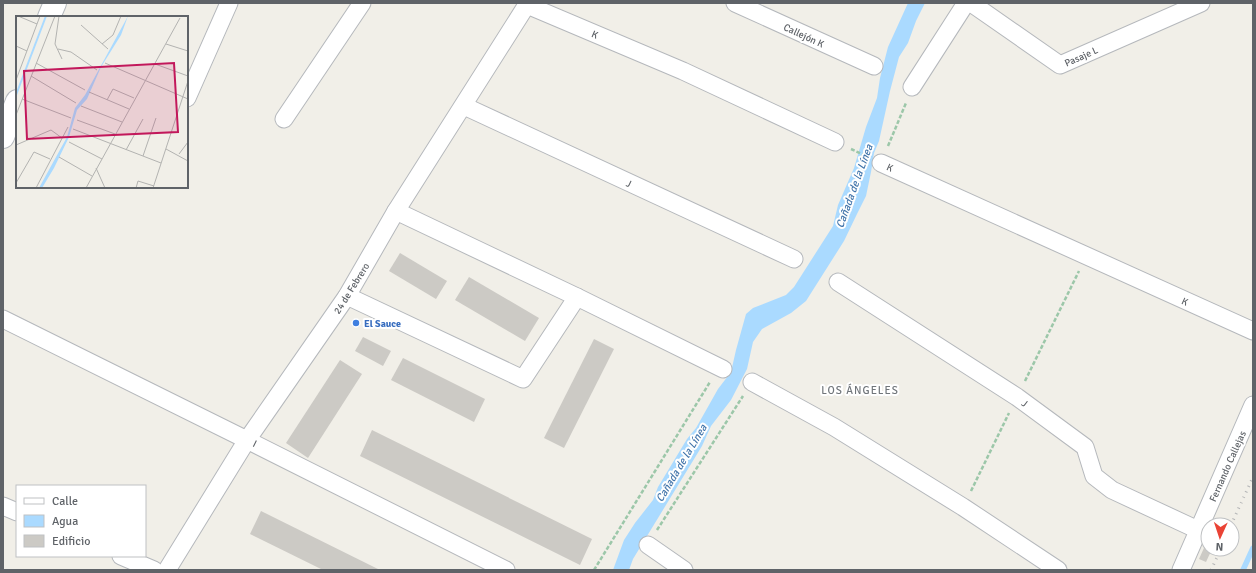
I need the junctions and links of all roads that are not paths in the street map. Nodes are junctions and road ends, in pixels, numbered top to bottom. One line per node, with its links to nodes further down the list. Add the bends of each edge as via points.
1 (55, 3): 9 (main road)
2 (229, 3): 12 (street)
3 (362, 3): 15 (street)
4 (735, 3): 10 (street, Callejón K)
5 (966, 3): 11 (street)
6 (971, 3): 7 (street, Pasaje L, via 1060,65)
7 (1201, 3)
8 (527, 4): 14 (street, 24 de Febrero); 17 (street, K, via 684,71)
9 (49, 16)
10 (874, 66)
11 (912, 87)
12 (188, 96)
13 (16, 104): 16 (main road)
14 (464, 106): 19 (street, 24 de Febrero); 20 (street, J)
15 (284, 119)
16 (3, 137)
17 (835, 142)
18 (882, 163): 25 (street, K)
19 (396, 211): 22 (street, 24 de Febrero); 23 (street)
20 (794, 259)
21 (838, 282): 32 (street, J, via 1017,397 1085,447 1094,476 1112,490)
22 (348, 296): 23 (street, via 524,379); 29 (street, 24 de Febrero)
23 (577, 297): 26 (street)
24 (3, 319): 29 (street, I)
25 (1253, 331)
26 (721, 369)
27 (752, 382): 39 (street, via 834,427)
28 (1253, 405): 32 (street, Fernando Callejas)
29 (247, 440): 36 (street, 24 de Febrero); 37 (street, I)
30 (3, 506): 31 (street)
31 (16, 512)
32 (1198, 530): 40 (street, Fernando Callejas)
33 (648, 545): 38 (street)
34 (123, 557): 35 (street)
35 (154, 570)
36 (167, 570)
37 (506, 570)
38 (684, 570)
39 (1058, 570)
40 (1181, 570)

